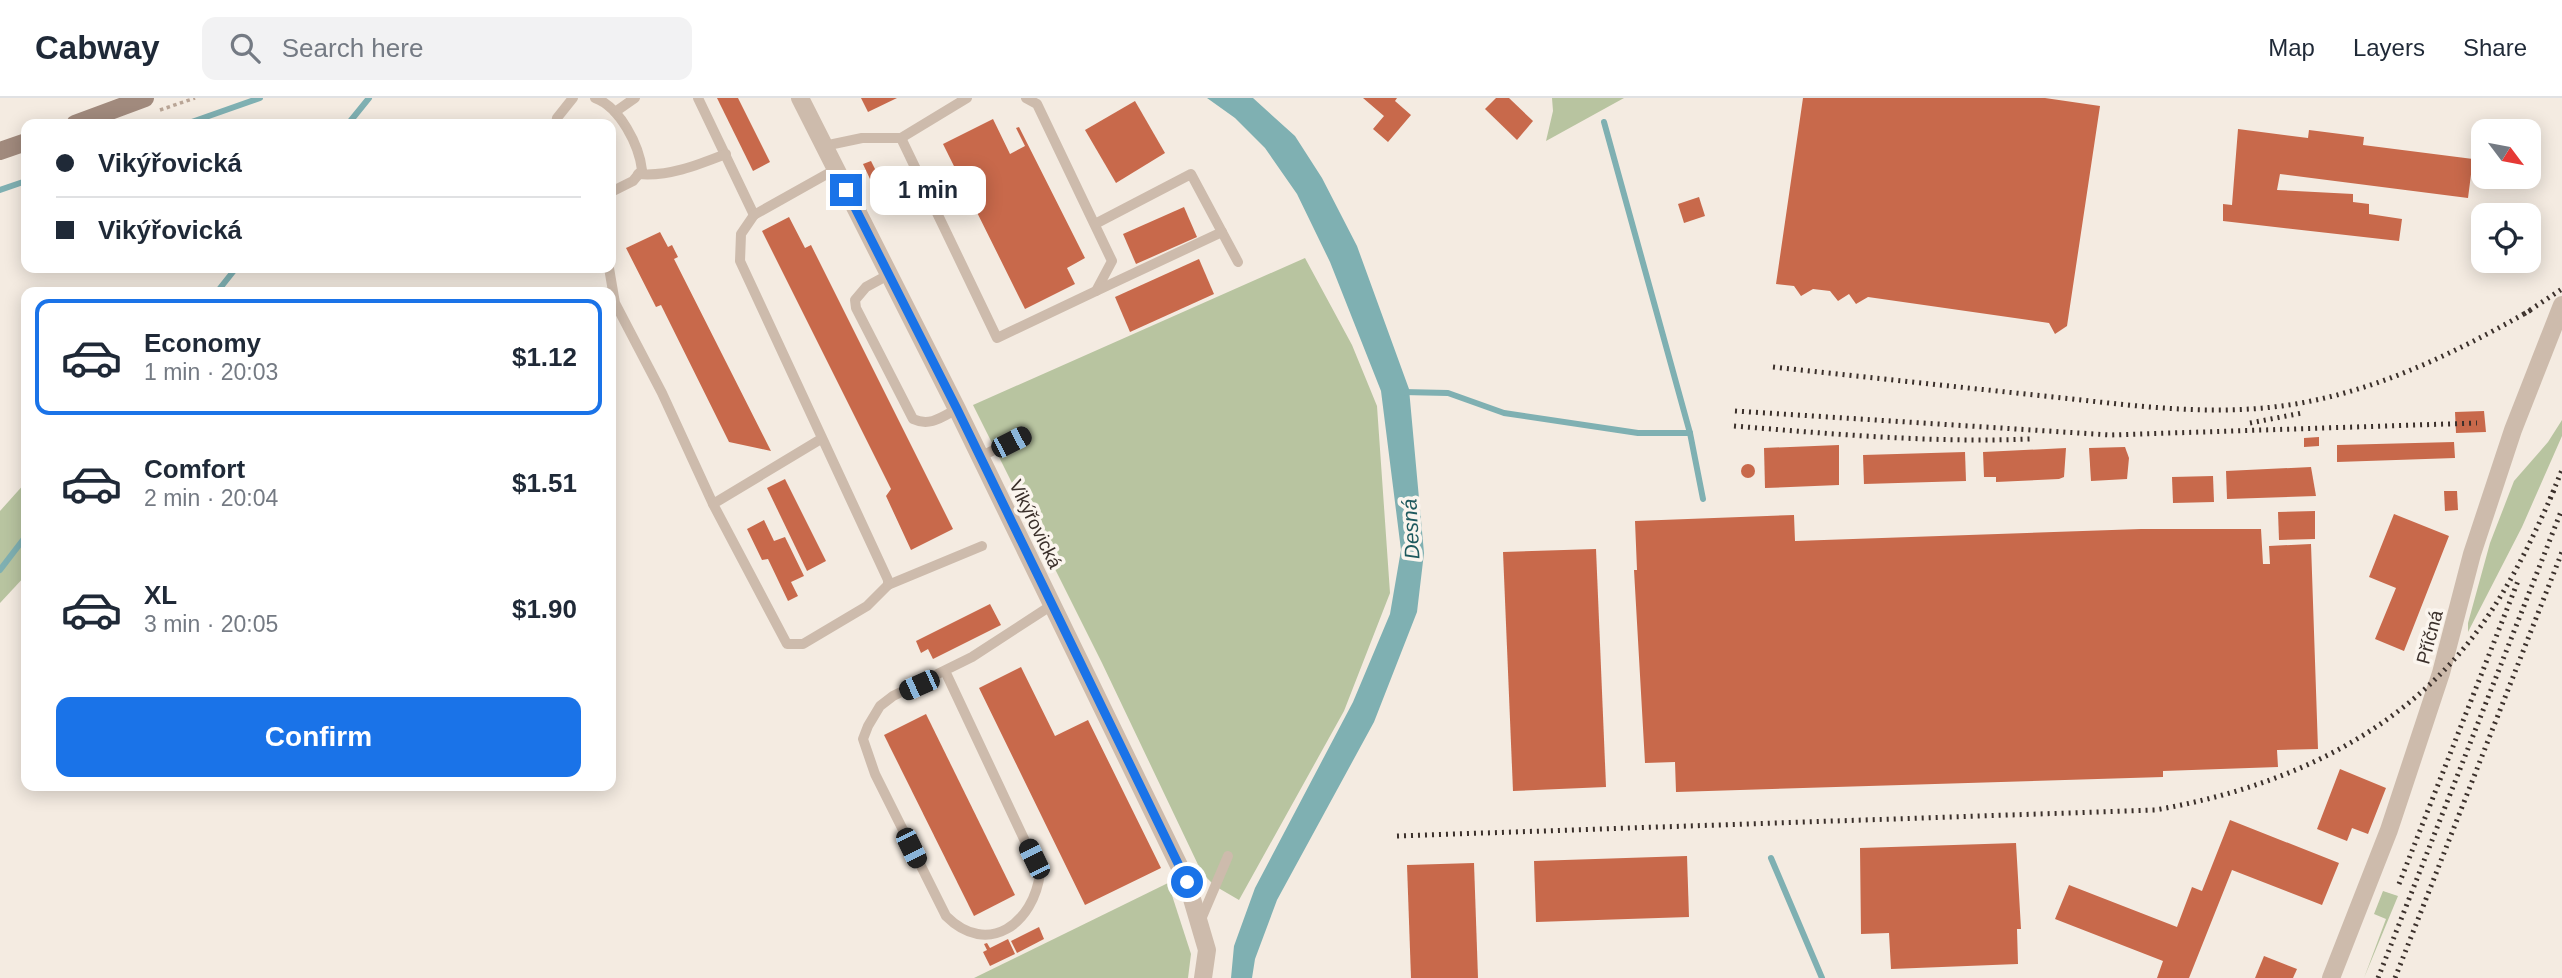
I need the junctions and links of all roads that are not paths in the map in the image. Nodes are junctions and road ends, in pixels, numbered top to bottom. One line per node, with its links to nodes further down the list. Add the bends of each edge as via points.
1 (145, 98): 10 (main road)
2 (573, 98): 11 (lane)
3 (595, 98): 9 (lane)
4 (635, 98): 9 (lane)
5 (698, 98): 16 (lane)
6 (800, 98): 14 (street, Vikýřovická)
7 (967, 98): 12 (lane)
8 (1026, 98): 21 (lane, via 1037,104)
9 (615, 112): 18 (lane, via 640,155)
10 (88, 119)
11 (557, 119)
12 (901, 138): 14 (lane, via 862,138); 25 (lane, via 997,338)
13 (21, 144): 15 (main road)
14 (824, 146): 17 (street, Vikýřovická)
15 (0, 151)
16 (726, 154): 18 (lane, via 654,176); 20 (lane)
17 (836, 169): 20 (lane); 24 (street, Vikýřovická)
18 (639, 174): 19 (lane)
19 (616, 190)
20 (754, 215): 30 (lane, via 741,234 740,261)
21 (1095, 224): 22 (lane, via 1191,174); 25 (lane, via 1112,261)
22 (1222, 232): 23 (lane); 25 (lane)
23 (1238, 262)
24 (888, 275): 28 (street, Vikýřovická); 28 (lane, via 866,287 855,300 856,308 913,419 931,422)
25 (1096, 291)
26 (616, 305): 32 (lane)
27 (2562, 305): 40 (street, Příčná, via 2488,504 2441,673 2389,830)
28 (957, 409): 31 (street, Vikýřovická)
29 (1026, 434): 31 (lane)
30 (821, 439): 32 (lane); 34 (lane)
31 (980, 457): 35 (street, Vikýřovická)
32 (713, 504): 34 (lane, via 788,644 803,644 867,606)
33 (982, 546): 34 (lane)
34 (888, 586)
35 (1052, 605): 36 (lane); 38 (street, Vikýřovická, via 1187,882)
36 (945, 671): 36 (lane, via 880,706 863,739 946,915 968,933 993,935 1007,928 1036,897 1040,873)
37 (1228, 856): 38 (lane)
38 (1199, 924): 39 (street, Vikýřovická, via 1208,950)
39 (1203, 978)
40 (2331, 978)

